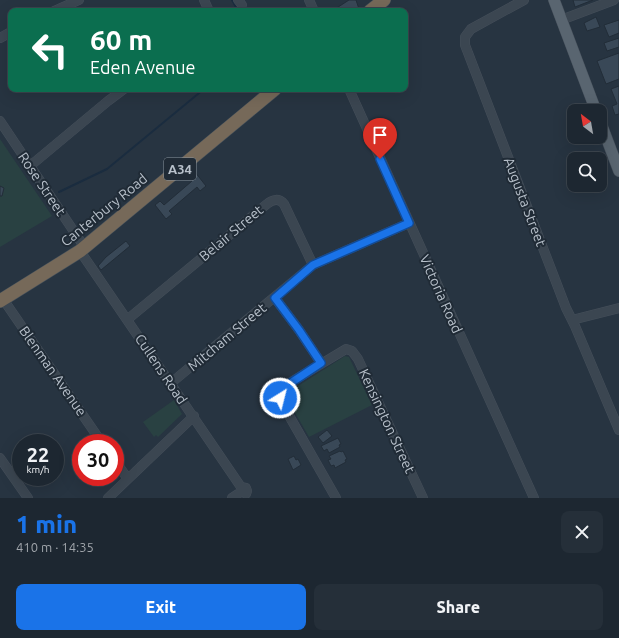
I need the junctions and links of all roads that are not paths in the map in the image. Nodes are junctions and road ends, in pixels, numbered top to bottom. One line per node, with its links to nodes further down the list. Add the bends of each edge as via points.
1 (79, 0): 6 (street)
2 (384, 0): 7 (highway)
3 (524, 0): 24 (street, Augusta Street, via 472,29 465,41)
4 (554, 0): 8 (main road)
5 (614, 0): 8 (street)
6 (61, 8)
7 (374, 8)
8 (561, 20): 12 (main road)
9 (120, 92): 15 (street)
10 (271, 92): 18 (highway, Canterbury Road / A34)
11 (350, 92): 17 (street, Victoria Road)
12 (593, 104)
13 (0, 121): 15 (street, Rose Street)
14 (607, 139): 16 (main road)
15 (30, 166): 18 (street, Rose Street)
16 (619, 171)
17 (409, 223): 19 (street, Mitcham Street); 38 (street, Victoria Road)
18 (82, 249): 21 (highway, Canterbury Road / A34); 23 (street, Cullens Road)
19 (313, 265): 20 (street, Mitcham Street); 23 (street, Belair Street, via 284,204 275,200)
20 (275, 298): 25 (street); 26 (street, Mitcham Street)
21 (1, 300): 29 (street, Blenman Avenue)
22 (619, 308): 24 (street)
23 (128, 319): 26 (street, Cullens Road)
24 (572, 320): 28 (street, Augusta Street)
25 (321, 363): 36 (street, via 283,388 279,394 281,402); 37 (street, Kensington Street, via 346,349 352,351)
26 (171, 383): 27 (street, Cullens Road)
27 (194, 416): 32 (street); 33 (street, Cullens Road)
28 (619, 430)
29 (96, 434)
30 (0, 458): 34 (street)
31 (124, 473): 32 (street)
32 (128, 479): 35 (street)
33 (241, 494)
34 (28, 498)
35 (108, 498)
36 (336, 498)
37 (423, 498)
38 (534, 498)

